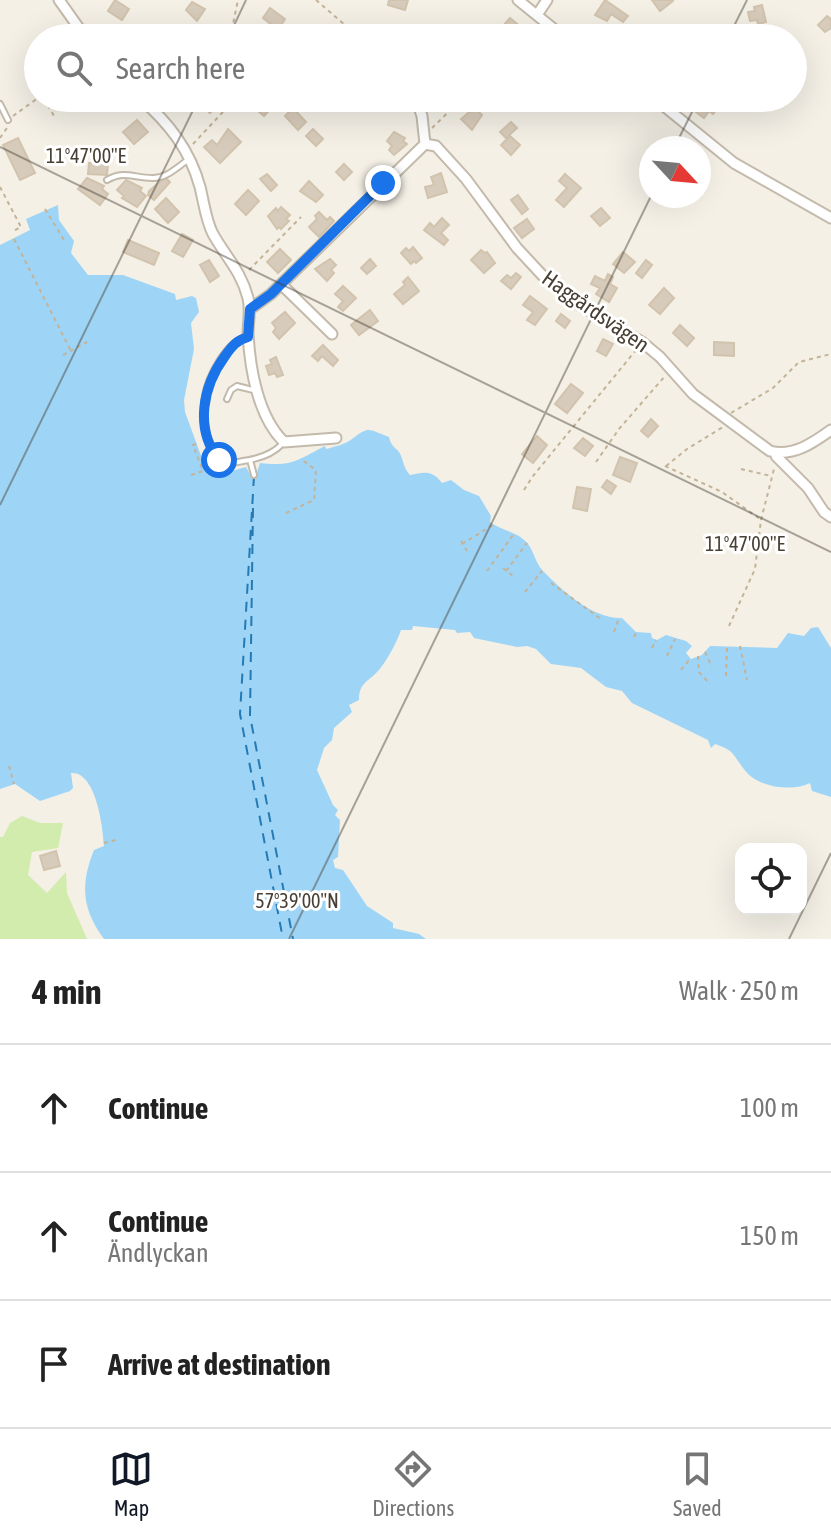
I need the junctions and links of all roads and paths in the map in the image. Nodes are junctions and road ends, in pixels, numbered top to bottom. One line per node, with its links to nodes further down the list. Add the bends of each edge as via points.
1 (59, 0): 7 (street)
2 (238, 0): 8 (path)
3 (316, 0): 9 (path)
4 (518, 0): 6 (street)
5 (547, 0): 6 (street)
6 (541, 18): 10 (path); 11 (street)
7 (76, 24)
8 (233, 24)
9 (344, 24)
10 (536, 24)
11 (548, 24)
12 (0, 104): 21 (lane)
13 (24, 108): 21 (path)
14 (52, 112): 20 (path)
15 (155, 112): 24 (street)
16 (224, 112): 24 (path)
17 (421, 112): 23 (street)
18 (450, 112): 23 (path)
19 (671, 112): 29 (street, via 734,163)
20 (54, 116)
21 (8, 120): 22 (path)
22 (0, 138)
23 (425, 139): 34 (street); 39 (street, Haggårdsvägen, via 466,179 543,276 576,303)
24 (188, 155): 25 (lane, via 155,178 128,173); 33 (street, via 213,234)
25 (107, 180)
26 (0, 187): 30 (path, via 21,227)
27 (45, 209): 32 (path)
28 (301, 217): 33 (path)
29 (831, 218)
30 (13, 231)
31 (14, 239): 40 (path)
32 (64, 240)
33 (241, 278): 35 (street)
34 (281, 284): 35 (street); 36 (street)
35 (250, 309): 37 (street)
36 (332, 334)
37 (248, 337): 44 (street); 53 (lane, via 232,346 216,368 204,403 208,439 219,460)
38 (87, 342): 40 (path)
39 (642, 342): 43 (street, Haggårdsvägen); 59 (path)
40 (71, 351): 42 (path)
41 (831, 354): 46 (path, via 799,362 773,388 742,404)
42 (63, 355)
43 (670, 370): 46 (street, Haggårdsvägen); 54 (path)
44 (259, 392): 45 (lane, via 237,386); 49 (street, via 272,429)
45 (227, 399)
46 (728, 421): 47 (street, Haggårdsvägen, via 777,452 800,449); 62 (path, via 665,466 722,492)
47 (831, 430)
48 (336, 438): 49 (street)
49 (284, 442): 53 (lane)
50 (196, 444): 56 (path, via 203,471)
51 (776, 456): 58 (path); 61 (street)
52 (301, 459): 60 (path, via 316,470 314,500)
53 (250, 460): 57 (lane)
54 (596, 462)
55 (741, 469): 58 (path)
56 (191, 475)
57 (254, 475)
58 (773, 477): 62 (path)
59 (524, 490)
60 (286, 513)
61 (831, 517)
62 (761, 520): 76 (path, via 755,569)
63 (493, 525): 66 (path, via 462,542)
64 (513, 535): 67 (path)
65 (527, 543): 69 (path, via 504,569)
66 (467, 551)
67 (487, 571)
68 (542, 571): 71 (path)
69 (514, 577)
70 (551, 583): 72 (path)
71 (525, 592)
72 (582, 606): 73 (path); 75 (path)
73 (579, 611)
74 (619, 618): 77 (path)
75 (601, 619)
76 (729, 626)
77 (614, 632)
78 (675, 639): 84 (path)
79 (656, 640): 81 (path)
80 (740, 646): 90 (path)
81 (652, 648)
82 (727, 648): 89 (path)
83 (705, 652): 87 (path)
84 (667, 656)
85 (698, 656): 91 (path, via 699,672)
86 (690, 659): 88 (path)
87 (712, 667)
88 (681, 670)
89 (726, 676)
90 (747, 680)
91 (710, 684)
92 (9, 766): 93 (path)
93 (14, 784)
94 (116, 840): 95 (path)
95 (104, 843)

